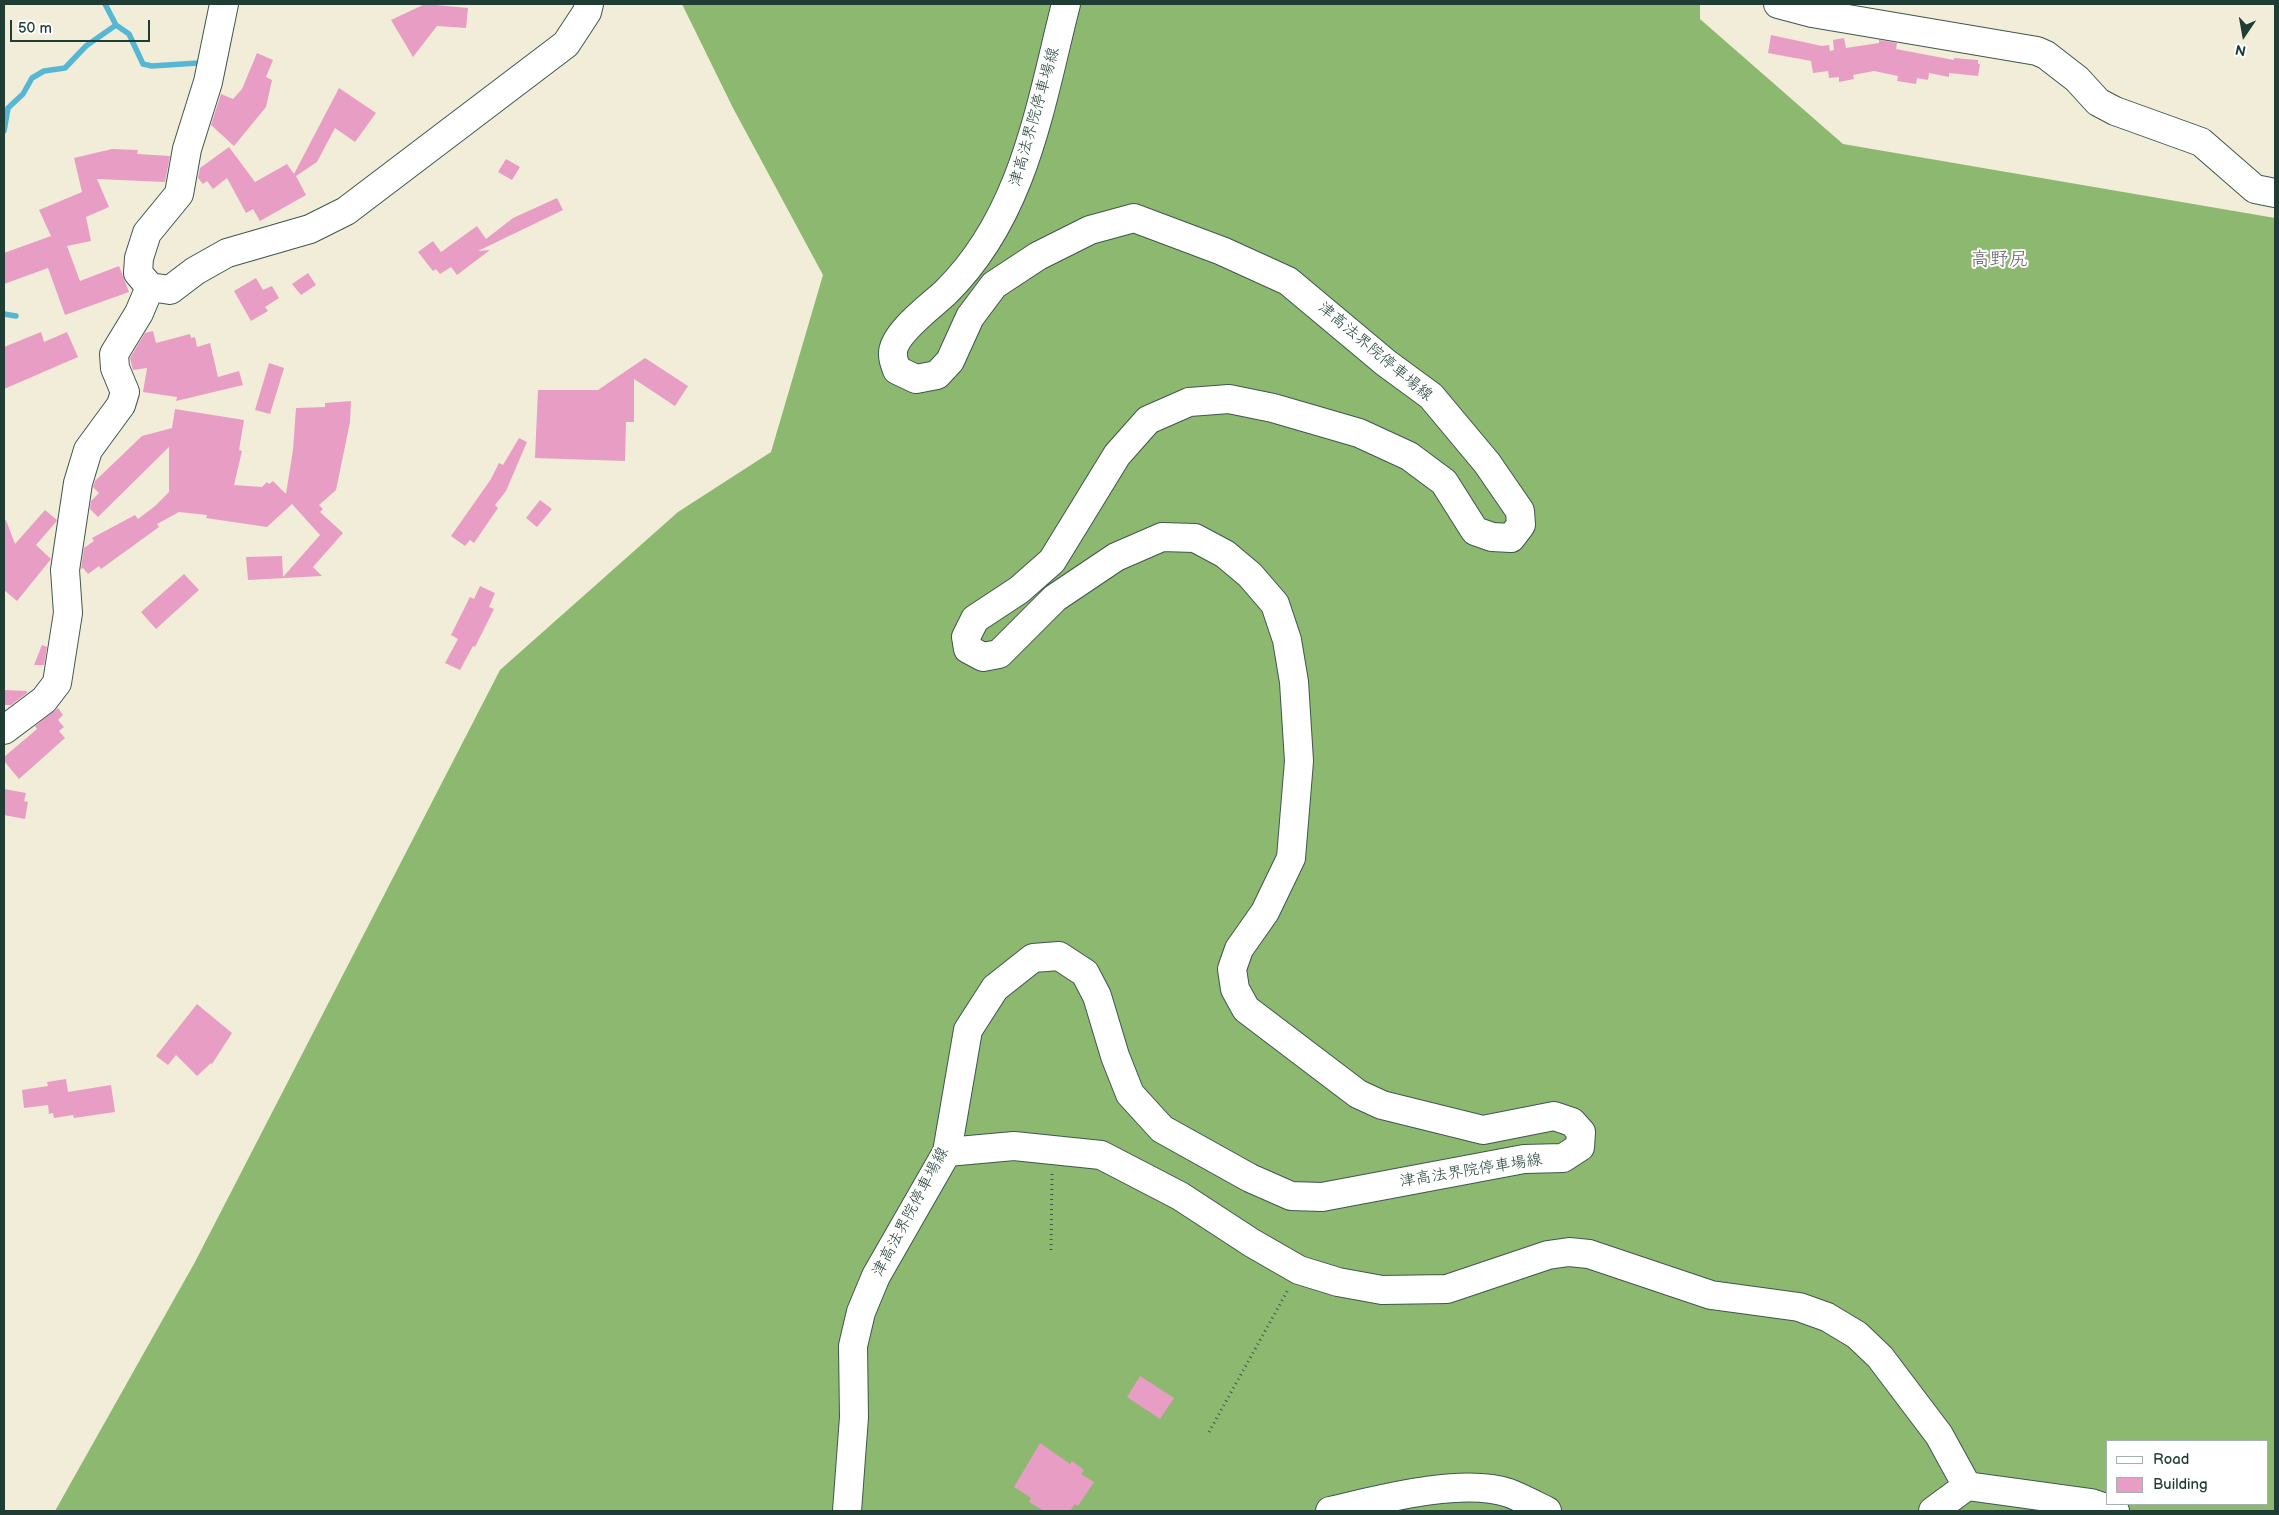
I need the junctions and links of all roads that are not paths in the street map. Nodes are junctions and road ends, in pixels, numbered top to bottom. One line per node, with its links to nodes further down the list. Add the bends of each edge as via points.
1 (224, 4): 6 (main road, via 208,82 186,149 179,194 147,232 139,258 138,273)
2 (589, 4): 6 (main road, via 566,44 346,210 310,228 226,254 170,290)
3 (1066, 4): 8 (main road, 津高法界院停車場線, via 1024,167 1006,209 982,250 947,290 900,335 892,354 897,370 916,379 937,375 950,361 970,317 994,285 1038,256 1090,230 1134,218 1214,247 1288,281 1431,396 1487,463 1520,511 1521,525 1511,538 1492,537 1475,530 1444,482 1409,456 1359,433 1229,399 1189,402 1148,420 1117,454 1052,561 1019,590 976,619 966,637 968,649 983,657 999,654 1055,598 1116,557 1162,537 1195,538 1225,554 1250,575 1275,604 1287,640 1294,682 1299,761 1291,858 1264,912 1239,949 1232,969 1235,989 1246,1009 1358,1094 1382,1105 1483,1130 1554,1116 1572,1122 1581,1132 1580,1147 1563,1158 1524,1159 1322,1197 1291,1196 1250,1178 1162,1129 1130,1094 1086,972 1059,956 1033,958 995,988 968,1030)
4 (1778, 4): 5 (main road, via 1812,13 2037,51 2077,79 2098,102 2201,142 2255,189)
5 (2275, 193)
6 (150, 287): 7 (main road, via 140,313 114,354 115,368 125,392 122,405 88,450 78,483 65,570 68,613 57,683 44,700)
7 (4, 730)
8 (947, 1152): 9 (main road, via 1014,1146 1101,1155 1180,1196 1299,1270 1338,1282 1382,1290 1447,1289 1548,1255 1569,1252 1588,1254 1711,1295 1799,1307 1827,1317 1858,1335 1880,1357 1939,1435); 10 (main road, 津高法界院停車場線, via 876,1276 861,1312 853,1346 854,1417)
9 (1967, 1486): 13 (main road); 14 (main road, via 2091,1503)
10 (847, 1511)
11 (1330, 1511): 12 (main road, via 1401,1495 1469,1488 1508,1493)
12 (1548, 1511)
13 (1933, 1511)
14 (2115, 1511)

